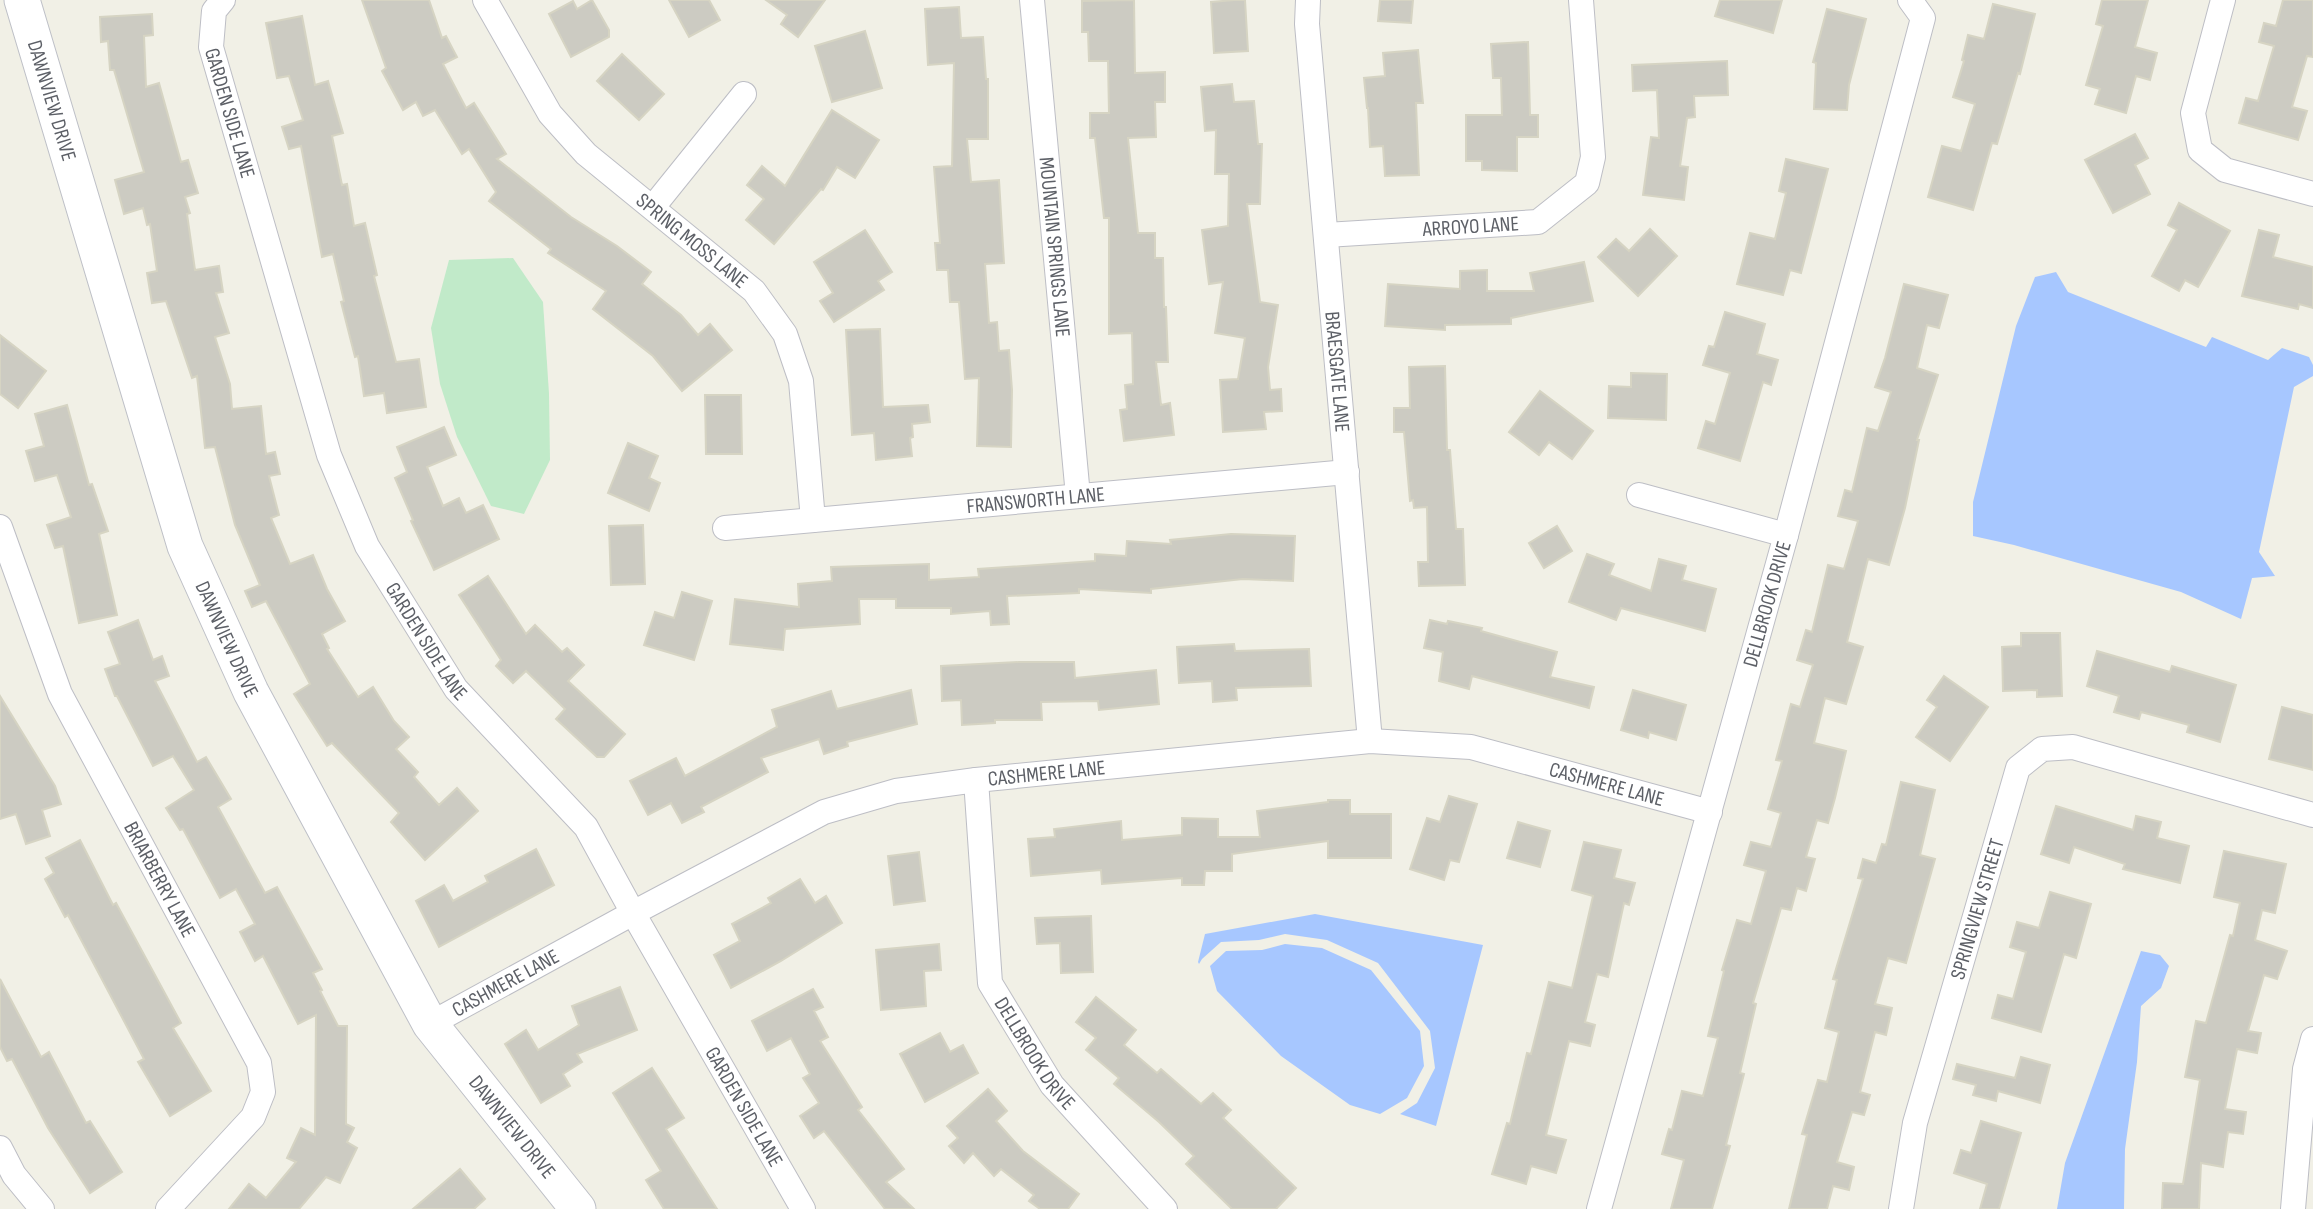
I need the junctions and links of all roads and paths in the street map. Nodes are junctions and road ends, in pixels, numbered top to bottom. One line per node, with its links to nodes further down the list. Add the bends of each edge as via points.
1 (22, 0): 25 (street, DAWNVIEW DRIVE, via 185,546 251,692)
2 (223, 0): 24 (street, GARDEN SIDE LANE, via 214,11 211,47 329,455 367,546 456,689 586,827)
3 (485, 0): 11 (street, SPRING MOSS LANE, via 550,114 586,154)
4 (1032, 0): 15 (street, MOUNTAIN SPRINGS LANE)
5 (1308, 0): 12 (street, BRAESGATE LANE)
6 (1581, 0): 12 (street, ARROYO LANE, via 1593,157 1587,183 1538,222)
7 (1910, 0): 19 (street, DELLBROOK DRIVE, via 1923,19)
8 (2223, 0): 10 (street, via 2193,113 2200,150 2225,170)
9 (744, 94): 11 (street)
10 (2313, 194)
11 (653, 207): 16 (street, SPRING MOSS LANE, via 754,291 785,334 801,380)
12 (1326, 234): 13 (street, BRAESGATE LANE)
13 (1347, 472): 15 (street, FRANSWORTH LANE); 20 (street, BRAESGATE LANE)
14 (1639, 495): 19 (street)
15 (1078, 496): 16 (street, FRANSWORTH LANE)
16 (813, 520): 18 (street, FRANSWORTH LANE)
17 (0, 527): 30 (street, BRIARBERRY LANE, via 60,694 259,1063 263,1092 253,1117)
18 (725, 528)
19 (1786, 535): 22 (street, DELLBROOK DRIVE)
20 (1370, 741): 21 (street, CASHMERE LANE); 22 (street, CASHMERE LANE, via 1471,747)
21 (976, 780): 24 (street, CASHMERE LANE, via 896,791 824,813); 32 (street, DELLBROOK DRIVE, via 990,983 1052,1085)
22 (1710, 812): 33 (street, DELLBROOK DRIVE)
23 (2313, 815): 34 (street, SPRINGVIEW STREET, via 2073,747 2042,749 2018,768 1915,1123)
24 (633, 913): 25 (street, CASHMERE LANE); 31 (street, GARDEN SIDE LANE)
25 (430, 1024): 28 (street, DAWNVIEW DRIVE)
26 (2313, 1040): 35 (street, via 2305,1069)
27 (0, 1148): 29 (street, via 14,1175)
28 (566, 1205)
29 (42, 1209)
30 (168, 1209)
31 (803, 1209)
32 (1166, 1209)
33 (1600, 1209)
34 (1901, 1209)
35 (2293, 1209)

